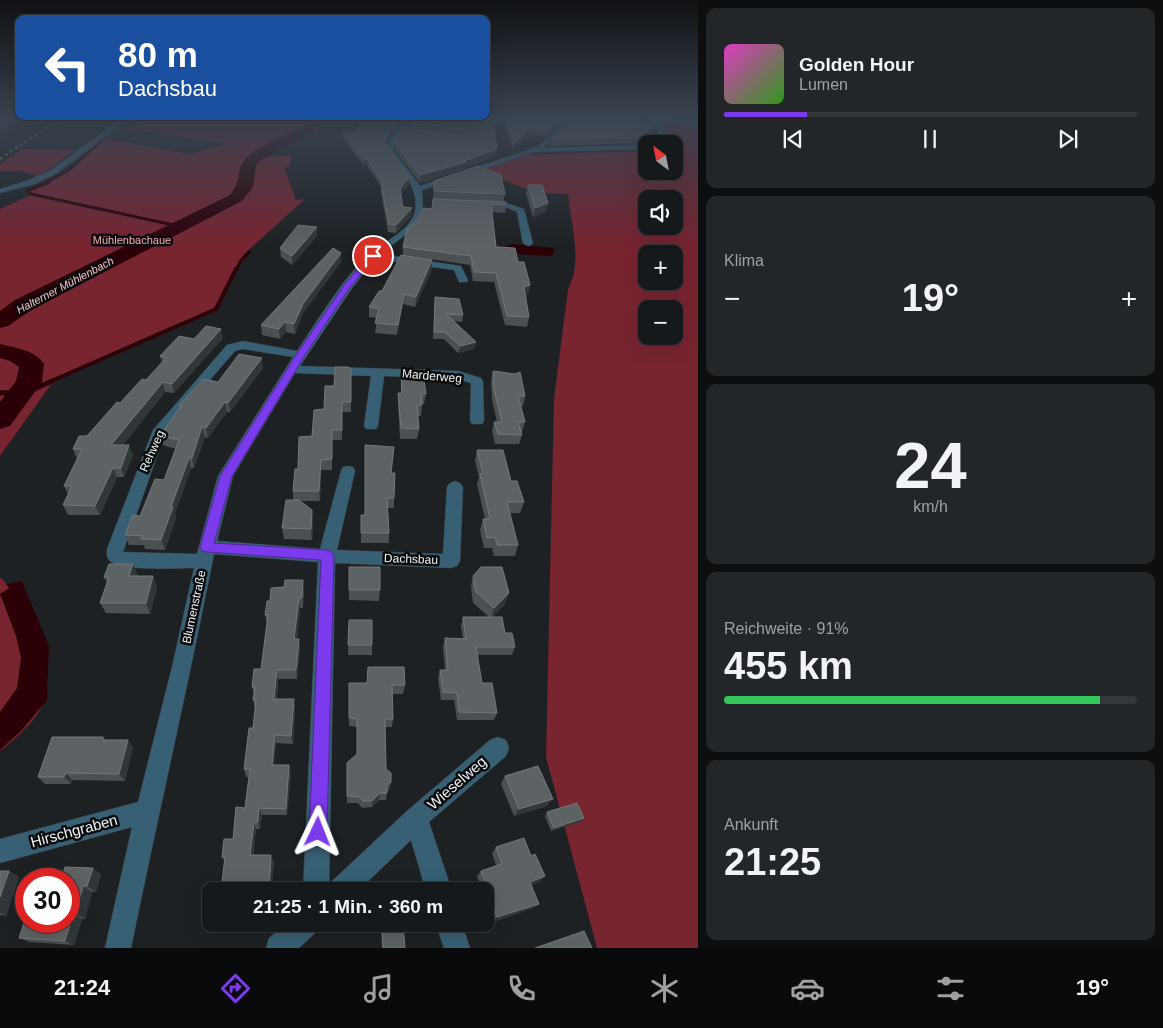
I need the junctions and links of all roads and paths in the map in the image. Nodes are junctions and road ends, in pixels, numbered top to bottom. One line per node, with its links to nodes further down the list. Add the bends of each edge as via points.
1 (69, 159): 4 (street, via 50,174)
2 (396, 159): 5 (street)
3 (512, 159): 5 (street)
4 (0, 191)
5 (423, 198): 8 (street, Blumenstraße, via 411,228)
6 (480, 204): 7 (street, via 509,206 521,212)
7 (528, 243)
8 (373, 256): 9 (street, via 458,268); 10 (street, Blumenstraße)
9 (463, 280)
10 (300, 355): 11 (street, Blumenstraße); 17 (street, Rehweg, via 243,344 231,348 174,412 152,446 115,556 123,560)
11 (292, 369): 12 (street, Marderweg); 17 (street, Blumenstraße, via 226,476)
12 (378, 372): 13 (street, Marderweg, via 458,375 477,382); 14 (street)
13 (477, 421)
14 (371, 426)
15 (348, 471): 18 (street)
16 (455, 487): 18 (street, Dachsbau, via 451,561)
17 (205, 554): 18 (street, Dachsbau); 20 (street, Blumenstraße)
18 (327, 556): 23 (street)
19 (498, 748): 21 (street, Wieselweg)
20 (147, 811): 22 (street, Hirschgraben); 28 (street, Blumenstraße)
21 (416, 818): 24 (street, Wieselweg); 25 (street, Wieselweg)
22 (0, 851)
23 (316, 882)
24 (349, 882)
25 (436, 882)
26 (297, 932): 29 (street)
27 (451, 932): 30 (street)
28 (118, 948)
29 (279, 948)
30 (456, 948)

